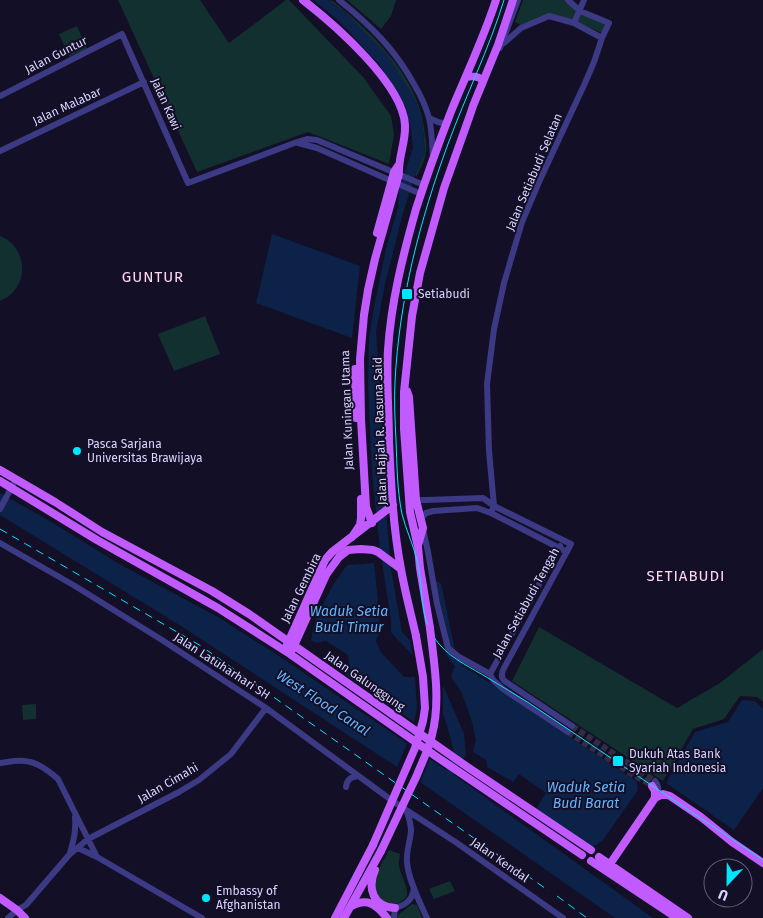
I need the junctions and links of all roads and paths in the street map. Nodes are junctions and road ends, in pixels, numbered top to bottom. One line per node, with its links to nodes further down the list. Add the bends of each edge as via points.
1 (303, 0): 24 (main road, Jalan Kuningan Utama, via 363,55 397,99 405,124)
2 (339, 0): 19 (street, via 387,44 402,63)
3 (496, 0): 13 (main road, Jalan Hajjah R. Rasuna Said)
4 (514, 0): 15 (main road, Jalan Hajjah R. Rasuna Said)
5 (518, 0): 12 (street, Jalan Hajjah R. Rasuna Said)
6 (568, 0): 8 (street)
7 (584, 0): 8 (street)
8 (580, 11): 9 (street); 11 (street, Jalan Setiabudi Selatan, via 609,23)
9 (574, 23): 11 (street); 12 (street, via 547,16 521,28)
10 (122, 34): 16 (street, Jalan Kawi); 17 (street, Jalan Guntur)
11 (602, 38): 35 (street, Jalan Setiabudi Selatan, via 522,222 504,283 487,386 488,451)
12 (502, 45): 18 (street, Jalan Hajjah R. Rasuna Said)
13 (470, 66): 14 (main road, Jalan Hajjah R. Rasuna Said); 15 (main road)
14 (466, 77): 15 (main road); 20 (main road, Jalan Hajjah R. Rasuna Said)
15 (484, 78): 18 (main road, Jalan Hajjah R. Rasuna Said)
16 (144, 82): 21 (street, Jalan Kawi, via 188,183); 22 (street, Jalan Malabar)
17 (0, 96)
18 (470, 115): 28 (main road, Jalan Hajjah R. Rasuna Said, via 444,188 420,273)
19 (429, 118): 20 (street); 23 (street)
20 (446, 124): 23 (main road, Jalan Hajjah R. Rasuna Said)
21 (296, 142): 24 (street, via 317,140); 25 (street)
22 (0, 151)
23 (434, 158): 26 (main road, Jalan Hajjah R. Rasuna Said)
24 (398, 172): 25 (main road, Jalan Kuningan Utama); 26 (street)
25 (395, 182): 27 (street); 29 (main road, Jalan Kuningan Utama, via 368,290 357,359)
26 (424, 185): 27 (main road, Jalan Hajjah R. Rasuna Said)
27 (421, 194): 36 (main road, Jalan Hajjah R. Rasuna Said, via 397,286 388,349)
28 (405, 384): 34 (main road, Jalan Hajjah R. Rasuna Said, via 409,397); 45 (main road, Jalan Hajjah R. Rasuna Said, via 407,480)
29 (360, 449): 40 (main road, Jalan Kuningan Utama, via 366,507 370,521); 42 (main road, Jalan Kuningan Utama, via 362,518)
30 (0, 470): 31 (main road, Jalan Galunggung)
31 (16, 479): 33 (street); 47 (main road, Jalan Galunggung)
32 (0, 481): 33 (main road, Jalan Galunggung)
33 (11, 489): 37 (street); 49 (main road, Jalan Galunggung)
34 (416, 500): 35 (street, via 483,498); 39 (main road, Jalan Hajjah R. Rasuna Said)
35 (494, 506): 38 (street, Jalan Setiabudi Selatan); 43 (street)
36 (391, 507): 40 (main road, Jalan Gembira); 50 (main road, Jalan Hajjah R. Rasuna Said)
37 (0, 509)
38 (491, 513): 39 (street, via 477,508 433,511); 46 (street)
39 (420, 520): 41 (main road, Jalan Hajjah R. Rasuna Said)
40 (374, 522): 42 (main road, Jalan Gembira)
41 (423, 528): 45 (main road, Jalan Hajjah R. Rasuna Said); 53 (street, Jalan Setiabudi Tengah, via 448,648)
42 (352, 537): 51 (main road, Jalan Gembira, via 325,560)
43 (563, 540): 46 (street, Jalan Setiabudi Tengah); 48 (street, Jalan Setiabudi Tengah, via 571,544)
44 (0, 543): 54 (street, Jalan Latuharhari SH, via 75,586)
45 (418, 547): 71 (main road, Jalan Hajjah R. Rasuna Said, bridge, via 436,678 436,705 432,735)
46 (559, 548): 48 (street); 53 (street, Jalan Setiabudi Tengah)
47 (138, 551): 49 (main road); 51 (main road, Jalan Galunggung, via 212,591)
48 (567, 552): 55 (street, Jalan Setiabudi Tengah, via 502,676)
49 (133, 560): 52 (main road, Jalan Galunggung)
50 (398, 567): 51 (main road, Jalan Gembira, via 373,550 348,550 326,575); 87 (main road, Jalan Hajjah R. Rasuna Said, bridge, via 423,677 423,722 373,845)
51 (291, 644): 52 (main road, Jalan Gembira); 69 (main road, Jalan Galunggung)
52 (287, 652): 73 (main road, Jalan Galunggung)
53 (490, 674): 55 (street, Jalan Setiabudi Tengah, via 498,685)
54 (266, 708): 58 (street, Jalan Latuharhari SH); 67 (street, Jalan Cimahi, via 231,754 199,780)
55 (543, 711): 56 (street, Jalan Setiabudi Tengah)
56 (570, 729)
57 (0, 763): 64 (street, via 25,761 43,768 58,779)
58 (358, 776): 60 (street, via 350,778); 63 (street, Jalan Latuharhari SH)
59 (654, 785): 61 (street); 62 (main road)
60 (346, 787)
61 (670, 796): 62 (main road, via 661,794); 76 (main road)
62 (655, 798): 70 (main road)
63 (407, 812): 65 (street, Jalan Latuharhari SH); 66 (street)
64 (74, 813): 67 (street); 72 (street, via 76,829)
65 (422, 821): 66 (street); 92 (street, Jalan Kendal)
66 (411, 831): 79 (street, via 407,866)
67 (88, 839): 68 (street, Jalan Cimahi); 74 (street)
68 (78, 848): 72 (street, Jalan Cimahi); 74 (street)
69 (591, 850)
70 (620, 850): 77 (main road); 77 (main road, via 600,856); 78 (main road)
71 (380, 852): 81 (main road); 82 (main road, via 371,878 372,890 376,900 388,908)
72 (69, 855): 83 (street, via 26,905)
73 (582, 855)
74 (97, 857): 86 (street)
75 (591, 861): 93 (main road)
76 (763, 863)
77 (610, 864): 78 (main road)
78 (624, 874): 94 (main road)
79 (415, 896): 82 (street); 91 (street)
80 (0, 898): 83 (main road)
81 (348, 908): 88 (main road); 89 (main road, via 364,901 379,908)
82 (395, 908): 90 (street)
83 (17, 910): 84 (street); 85 (main road)
84 (8, 918)
85 (25, 918)
86 (202, 918)
87 (336, 918)
88 (344, 918)
89 (387, 918)
90 (394, 918)
91 (427, 918)
92 (563, 918)
93 (677, 918)
94 (688, 918)

